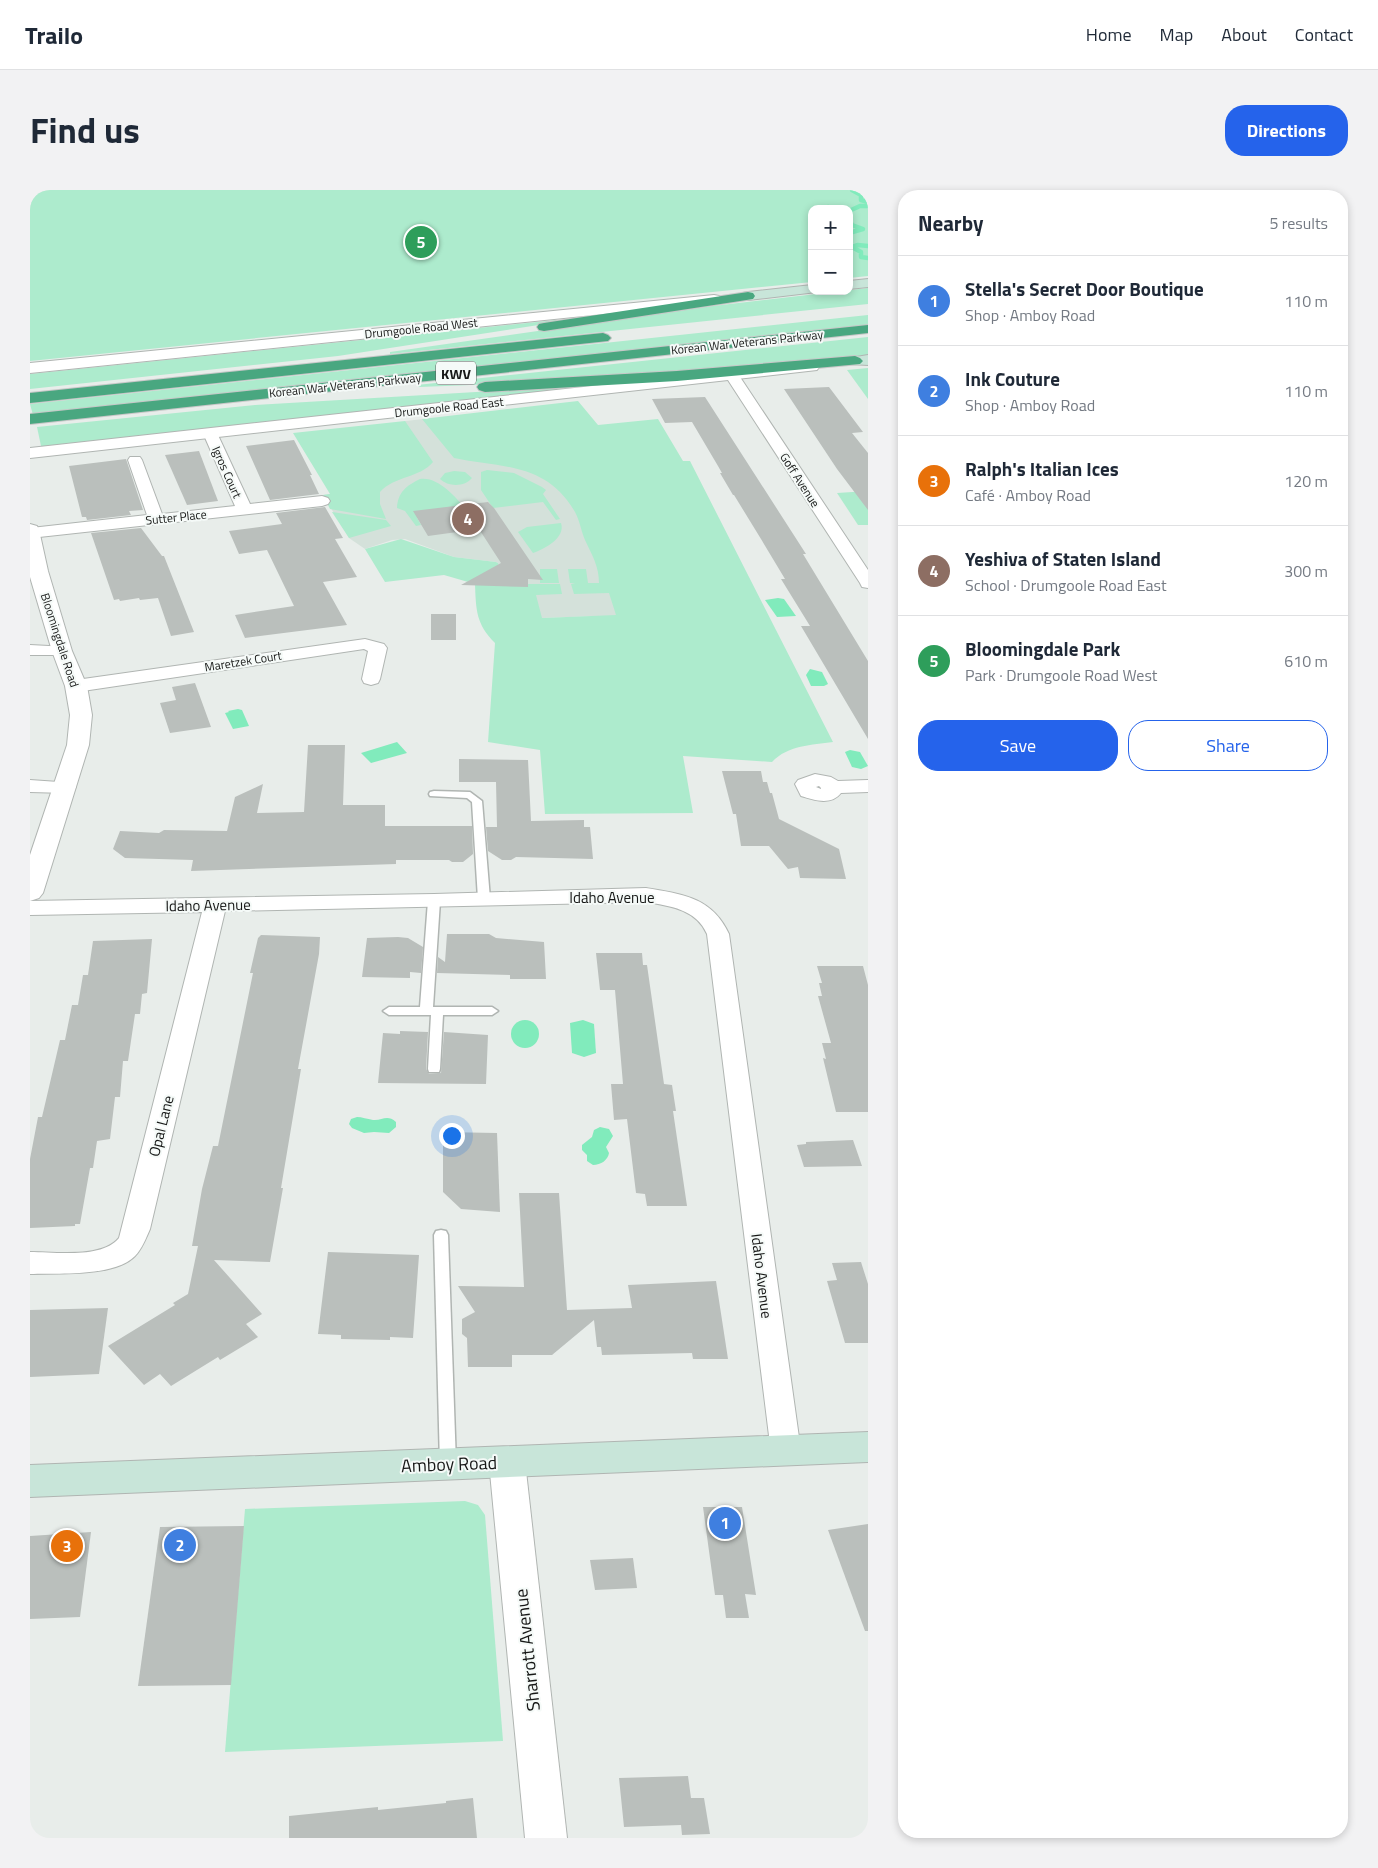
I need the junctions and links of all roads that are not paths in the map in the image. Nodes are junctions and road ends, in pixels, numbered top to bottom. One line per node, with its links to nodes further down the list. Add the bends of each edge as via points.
1 (868, 283): 2 (main road)
2 (853, 285)
3 (808, 289): 4 (main road, Drumgoole Road West)
4 (748, 296): 8 (street, Drumgoole Road West); 10 (highway)
5 (868, 329): 12 (highway, Korean War Veterans Parkway / KWV)
6 (622, 336): 10 (highway, Korean War Veterans Parkway / KWV)
7 (861, 360): 9 (street, Drumgoole Road East); 12 (highway, via 677,376 318,396)
8 (30, 368)
9 (733, 377): 13 (street, Drumgoole Road East); 20 (street, Goff Avenue)
10 (92, 392): 11 (highway, Korean War Veterans Parkway / KWV)
11 (30, 398)
12 (37, 418)
13 (210, 434): 14 (street, Drumgoole Road East); 17 (street, Igros Court)
14 (30, 453)
15 (135, 460): 18 (street)
16 (322, 501): 17 (street, Sutter Place)
17 (245, 510): 18 (street, Sutter Place)
18 (156, 519): 19 (street, Sutter Place)
19 (30, 532): 22 (street, Bloomingdale Road)
20 (868, 583)
21 (30, 650): 22 (street)
22 (62, 651): 24 (street, Bloomingdale Road)
23 (371, 679): 24 (street, Maretzek Court, via 378,648 365,644)
24 (76, 686): 27 (street, Bloomingdale Road, via 81,714 78,745)
25 (30, 786): 27 (street)
26 (868, 786): 28 (street)
27 (66, 787): 30 (street, Bloomingdale Road)
28 (832, 787)
29 (434, 794): 31 (lane, via 470,794 477,800)
30 (30, 893)
31 (484, 899): 32 (street, Idaho Avenue); 42 (street, Idaho Avenue, via 646,895 681,901 705,914 713,923 718,934)
32 (434, 901): 33 (street, Idaho Avenue); 36 (lane)
33 (215, 905): 34 (street, Idaho Avenue); 40 (street, Opal Lane, via 132,1241 124,1252 109,1258)
34 (30, 908)
35 (389, 1011): 36 (lane)
36 (431, 1011): 37 (lane); 38 (lane)
37 (492, 1011)
38 (434, 1069)
39 (441, 1235): 44 (lane)
40 (30, 1263)
41 (868, 1448): 42 (main road, Amboy Road)
42 (786, 1452): 43 (main road, Amboy Road)
43 (507, 1462): 44 (main road, Amboy Road); 46 (street, Sharrott Avenue)
44 (448, 1464): 45 (main road, Amboy Road)
45 (30, 1481)
46 (546, 1838)

